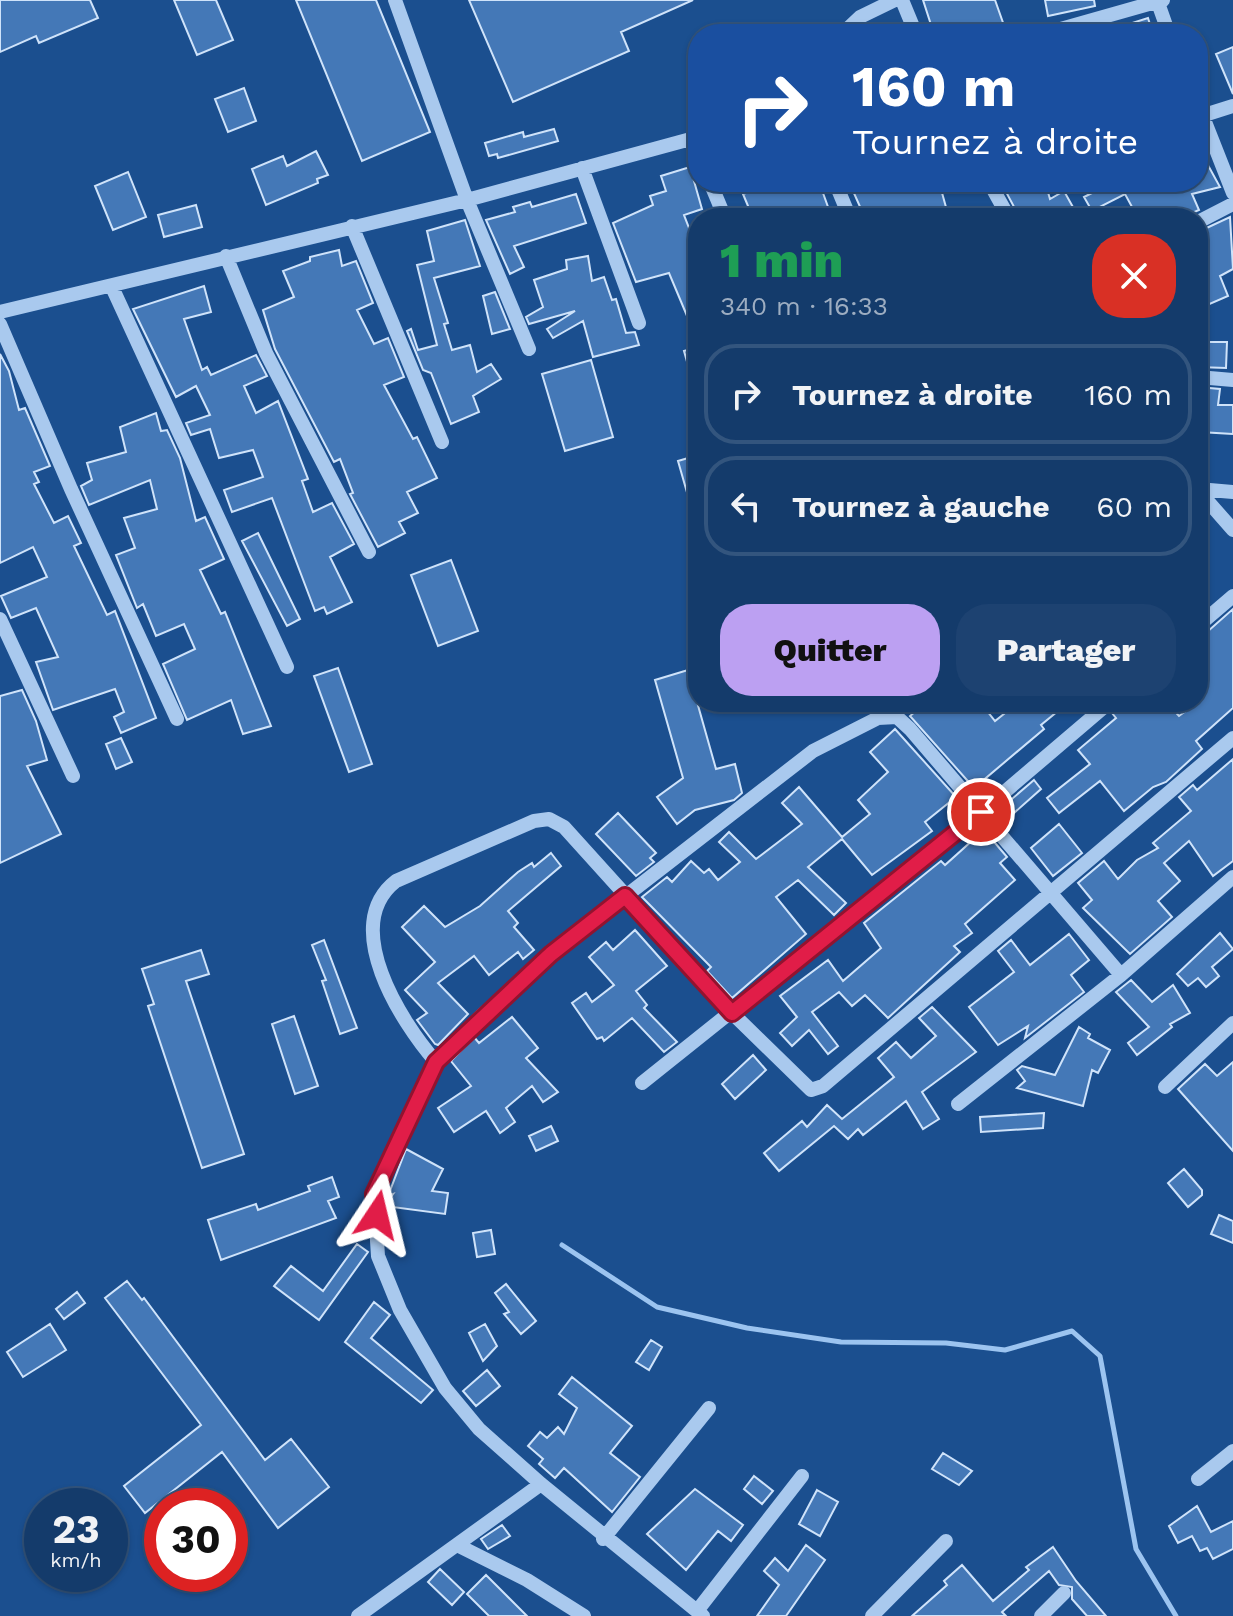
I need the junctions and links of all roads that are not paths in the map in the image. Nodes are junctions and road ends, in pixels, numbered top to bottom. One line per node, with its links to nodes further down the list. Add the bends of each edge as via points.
1 (395, 0): 15 (street)
2 (895, 0): 5 (street)
3 (902, 0): 6 (street)
4 (1159, 1): 7 (street); 8 (street)
5 (853, 24)
6 (912, 24)
7 (1078, 24)
8 (1166, 24)
9 (1233, 106): 10 (street)
10 (1208, 111)
11 (1208, 132): 14 (street)
12 (688, 140): 13 (street)
13 (582, 168): 15 (street); 22 (street)
14 (1233, 193)
15 (467, 200): 18 (street); 24 (street)
16 (1233, 204): 17 (street)
17 (1208, 217)
18 (352, 226): 19 (street); 27 (street)
19 (226, 256): 20 (street); 32 (street, via 266,353)
20 (112, 287): 21 (street); 36 (street)
21 (0, 312)
22 (639, 323)
23 (0, 324): 38 (street)
24 (529, 349)
25 (1208, 378): 26 (street)
26 (1233, 380)
27 (442, 442)
28 (1208, 491): 29 (street)
29 (1233, 492)
30 (1208, 501): 31 (street)
31 (1233, 530)
32 (369, 552)
33 (1233, 596): 34 (street)
34 (1208, 617)
35 (0, 619): 40 (street)
36 (287, 667)
37 (1098, 712): 41 (street)
38 (177, 719)
39 (1233, 738): 44 (street)
40 (73, 776)
41 (981, 812): 43 (street, via 897,717 878,718 813,751); 44 (street); 46 (street)
42 (1233, 877): 45 (street)
43 (625, 896): 46 (street); 48 (street, via 551,954); 48 (street, via 564,827 549,819 534,821 384,890 374,926 386,987 409,1031)
44 (1051, 896): 45 (street); 46 (street, via 823,1086 811,1090 799,1082)
45 (1121, 975): 51 (street)
46 (732, 1013): 49 (street)
47 (1233, 1023): 50 (street)
48 (436, 1062): 56 (street, via 374,1194 378,1256 400,1310 445,1388 479,1429)
49 (642, 1083)
50 (1165, 1087)
51 (958, 1104)
52 (709, 1408): 57 (street)
53 (1233, 1451): 55 (street)
54 (802, 1476): 61 (street)
55 (1198, 1479)
56 (541, 1484): 57 (street); 59 (street)
57 (603, 1539): 61 (street)
58 (946, 1541): 64 (street)
59 (457, 1545): 62 (street); 63 (street)
60 (1064, 1593): 65 (street)
61 (700, 1614)
62 (358, 1616)
63 (584, 1616)
64 (872, 1616)
65 (1041, 1616)

